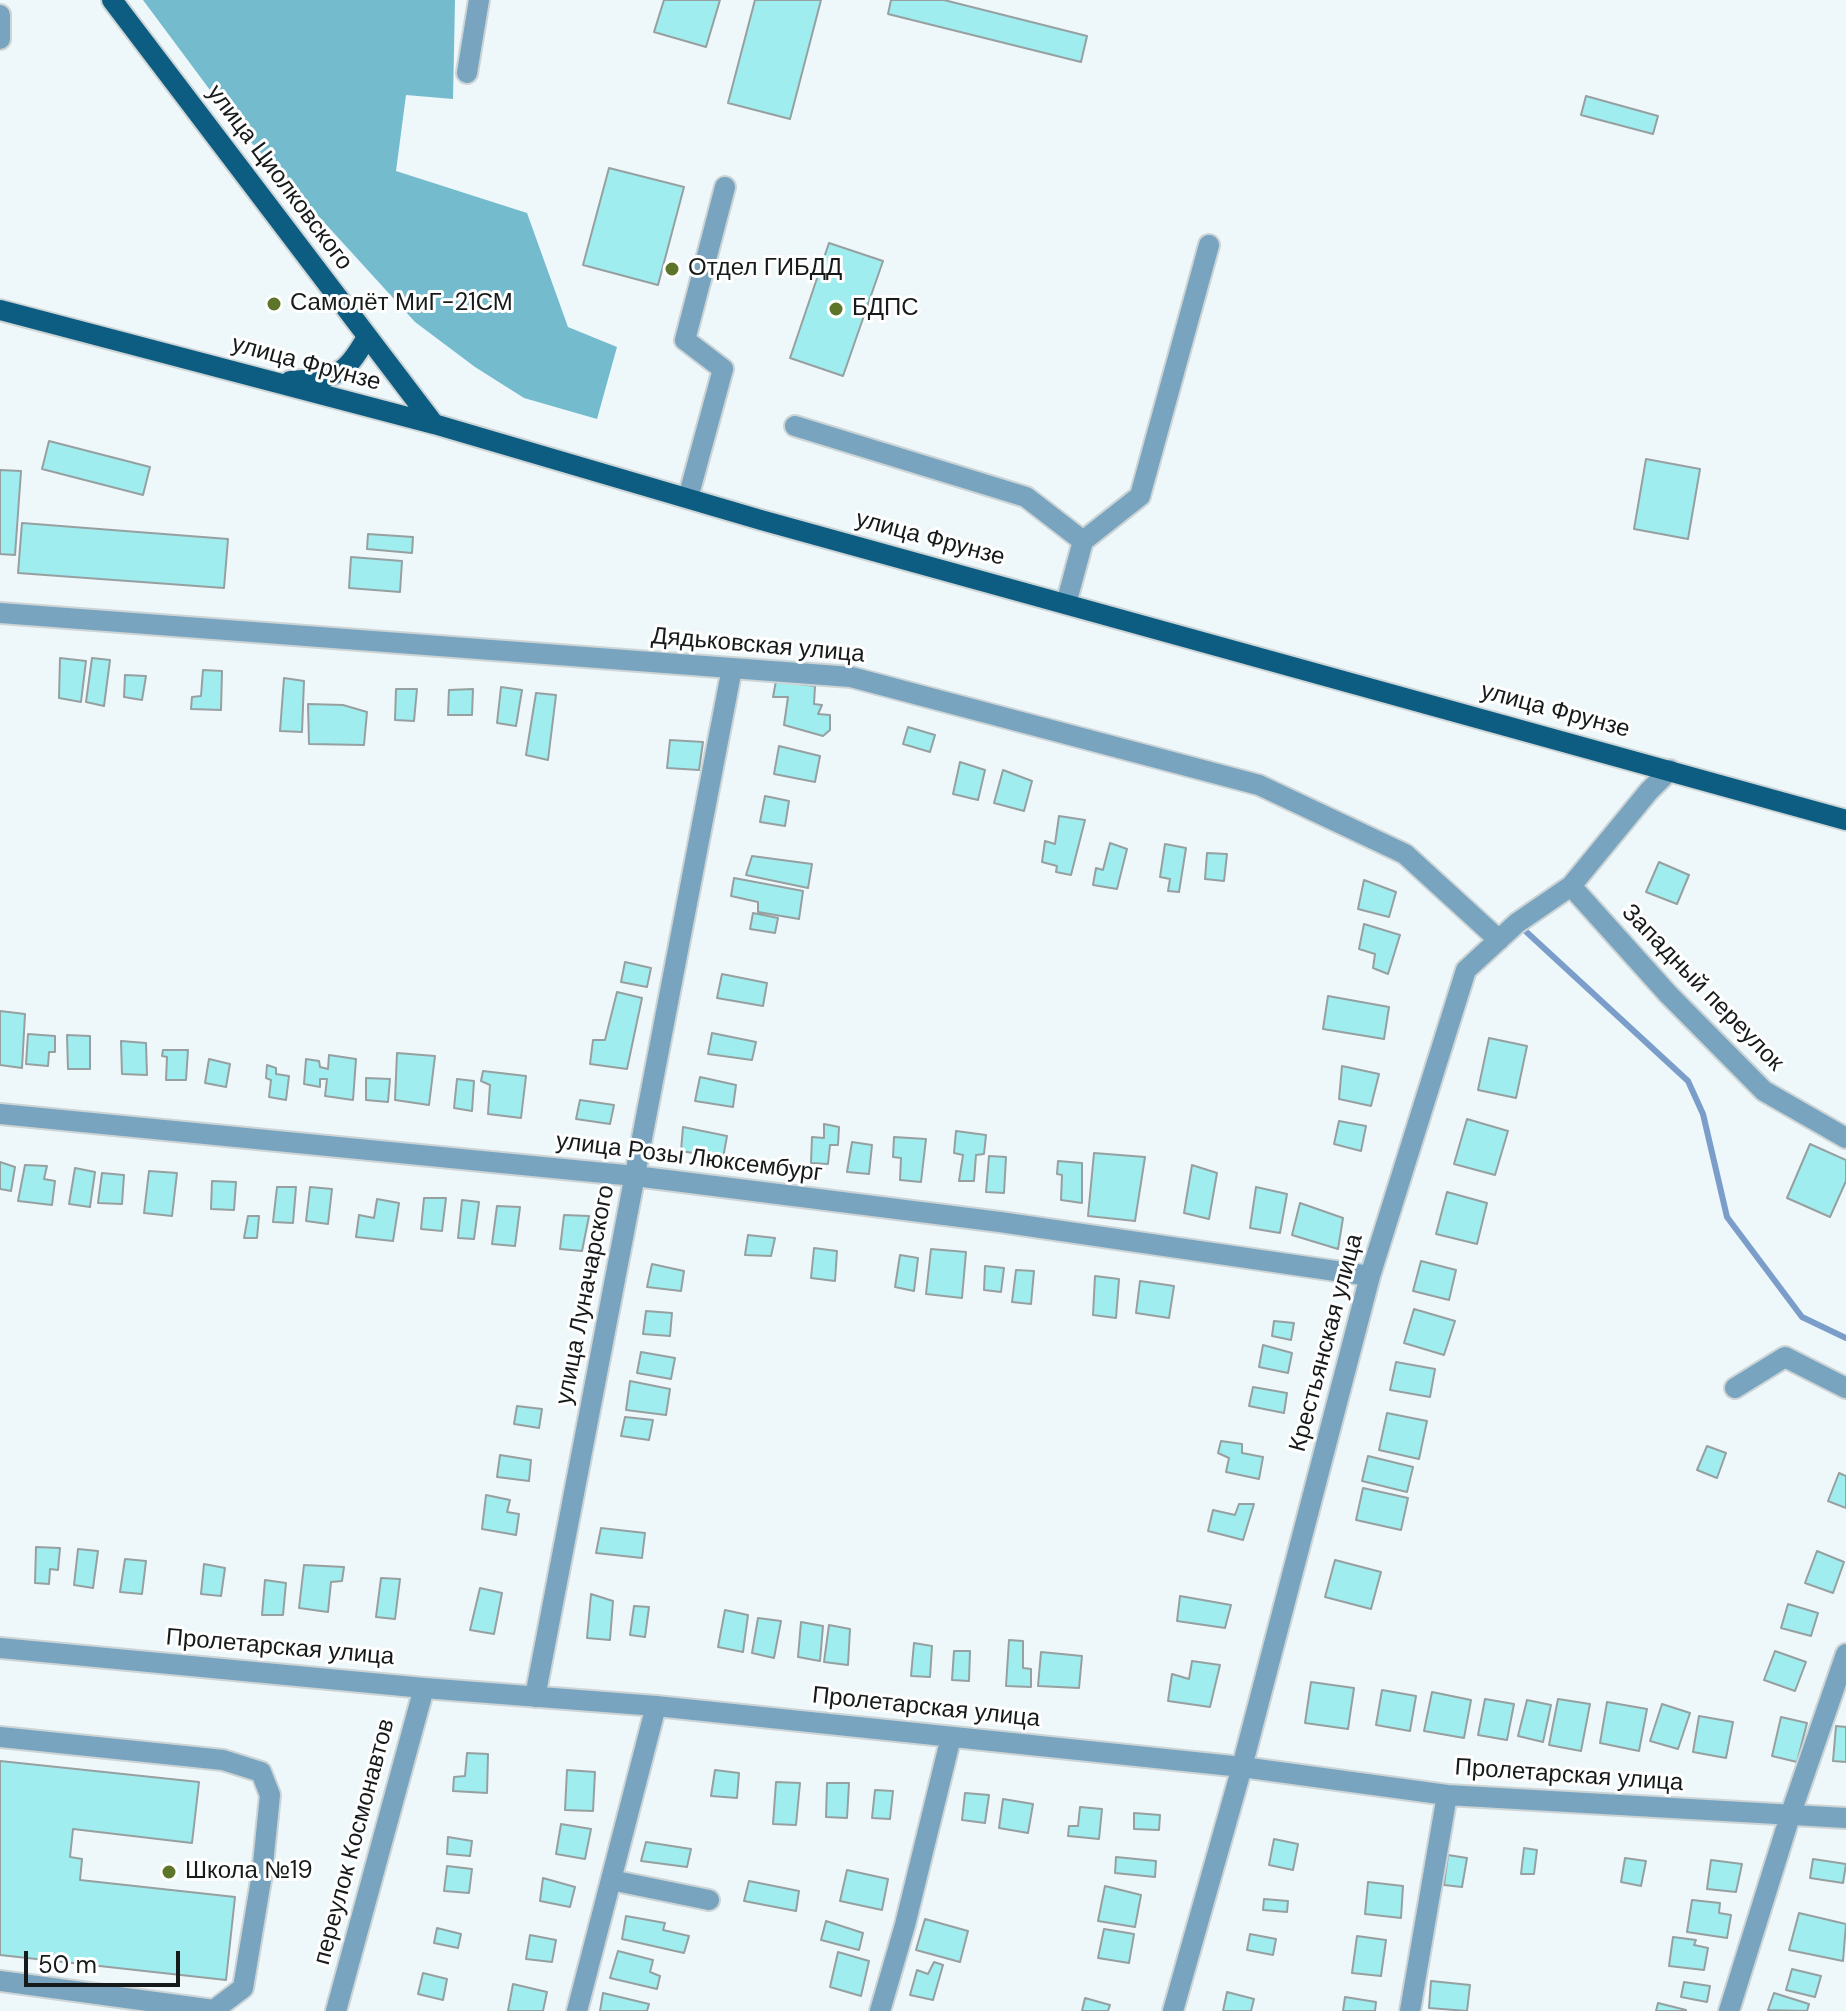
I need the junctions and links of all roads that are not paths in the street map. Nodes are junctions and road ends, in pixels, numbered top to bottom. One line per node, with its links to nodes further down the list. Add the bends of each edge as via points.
1 (112, 0): 9 (main road, улица Циолковского)
2 (479, 0): 5 (street)
3 (0, 15): 4 (street)
4 (0, 39)
5 (467, 73)
6 (725, 187): 13 (street, via 685,340 723,369)
7 (1209, 245): 14 (street, via 1140,496)
8 (0, 310): 10 (main road, улица Фрунзе)
9 (367, 337): 10 (main road, via 339,374); 11 (main road, улица Циолковского)
10 (270, 382): 11 (main road, улица Фрунзе)
11 (434, 424): 13 (main road, улица Фрунзе)
12 (795, 426): 14 (street, via 1026,497)
13 (688, 498): 15 (main road, улица Фрунзе)
14 (1083, 541): 15 (street)
15 (1066, 604): 18 (main road, улица Фрунзе)
16 (0, 613): 17 (street, Дядьковская улица)
17 (732, 668): 21 (street, Дядьковская улица, via 851,677 1259,785 1405,854); 24 (street, улица Луначарского)
18 (1670, 770): 19 (main road, улица Фрунзе); 20 (street, Крестьянская улица)
19 (1846, 820)
20 (1571, 886): 21 (street, Крестьянская улица); 23 (street, Западный переулок, via 1755,1083)
21 (1499, 940): 25 (street, Крестьянская улица, via 1466,970)
22 (0, 1114): 24 (street, улица Розы Люксембург)
23 (1846, 1138)
24 (635, 1176): 25 (street, улица Розы Люксембург); 31 (street, улица Луначарского)
25 (1370, 1276): 35 (street, Крестьянская улица)
26 (1735, 1388): 27 (street, via 1785,1357)
27 (1846, 1388)
28 (0, 1648): 30 (street, Пролетарская улица)
29 (1846, 1654): 37 (street)
30 (424, 1688): 31 (street, Пролетарская улица); 43 (street, переулок Космонавтов)
31 (535, 1697): 32 (street, Пролетарская улица)
32 (656, 1706): 34 (street, Пролетарская улица); 39 (street)
33 (0, 1737): 42 (street, via 223,1760 261,1772 270,1795 243,1988)
34 (951, 1737): 35 (street, Пролетарская улица); 45 (street)
35 (1242, 1767): 36 (street, Пролетарская улица); 46 (street, Крестьянская улица)
36 (1447, 1795): 37 (street, Пролетарская улица); 47 (street)
37 (1790, 1816): 38 (street, Пролетарская улица); 48 (street)
38 (1846, 1818)
39 (611, 1880): 40 (street); 44 (street)
40 (709, 1900)
41 (0, 1981): 42 (street)
42 (214, 2010)
43 (336, 2011)
44 (577, 2011)
45 (880, 2011)
46 (1173, 2011)
47 (1410, 2011)
48 (1729, 2011)

